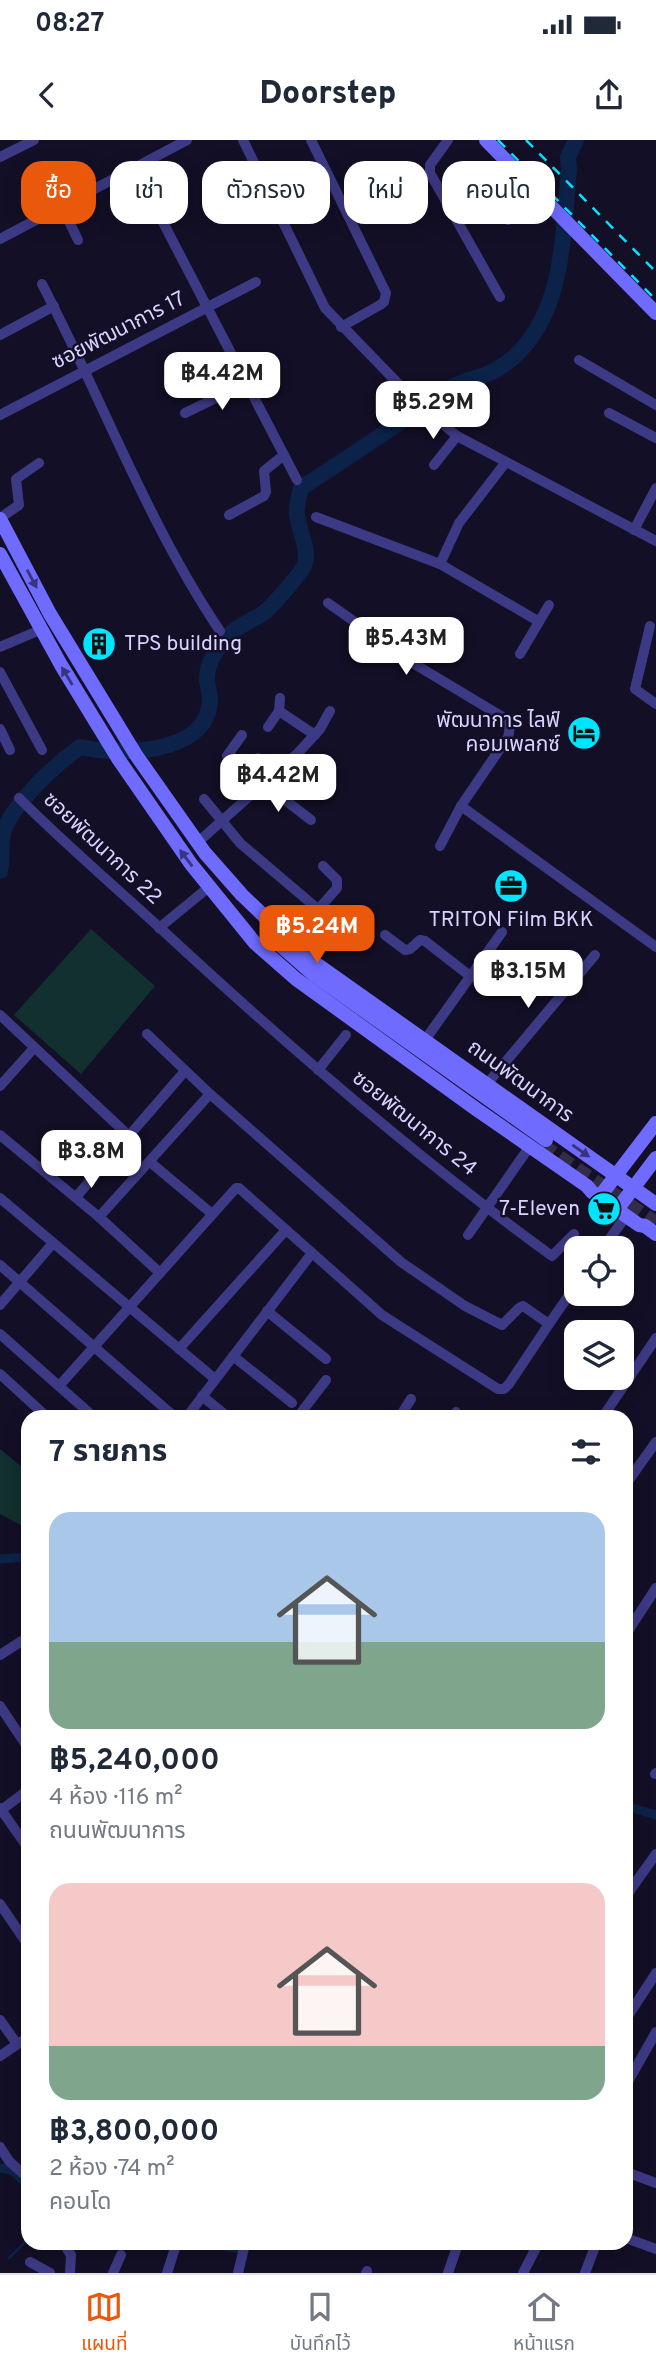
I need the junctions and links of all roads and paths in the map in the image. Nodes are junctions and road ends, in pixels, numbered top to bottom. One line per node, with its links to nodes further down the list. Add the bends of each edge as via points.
1 (34, 140): 7 (street)
2 (187, 140): 8 (street)
3 (243, 140): 22 (street, via 318,297)
4 (311, 140): 22 (street, via 386,293 384,302)
5 (448, 140): 18 (street, via 430,165 430,173)
6 (486, 140): 9 (main road)
7 (0, 158)
8 (149, 161)
9 (506, 161)
10 (555, 210): 21 (main road)
11 (29, 224): 14 (street)
12 (70, 224): 15 (street)
13 (164, 224): 20 (street)
14 (0, 239)
15 (78, 240)
16 (256, 282): 20 (street, ซอยพัฒนาการ 17)
17 (42, 284): 19 (street)
18 (500, 297)
19 (54, 306): 23 (street); 25 (street)
20 (208, 308): 25 (street, ซอยพัฒนาการ 17); 26 (street)
21 (656, 313)
22 (341, 327): 31 (street, via 424,410)
23 (0, 335)
24 (579, 360): 27 (street)
25 (86, 369): 30 (street, ซอยพัฒนาการ 17); 51 (street, via 149,507 192,590)
26 (247, 383): 28 (street); 33 (street)
27 (656, 405)
28 (185, 413)
29 (609, 413): 32 (street)
30 (0, 415)
31 (457, 436): 34 (street); 36 (street)
32 (656, 438)
33 (284, 455): 37 (street); 39 (street, via 264,471 266,494)
34 (506, 462): 42 (street); 45 (street, via 459,523)
35 (39, 463): 41 (street, via 16,479 19,505)
36 (434, 466)
37 (297, 480)
38 (656, 488): 42 (street)
39 (229, 515)
40 (316, 517): 45 (street)
41 (0, 518): 74 (main road, ถนนพัฒนาการ, one-way to 74, via 50,614 136,755)
42 (634, 530): 43 (street)
43 (656, 541)
44 (0, 554): 50 (main road, ถนนพัฒนาการ)
45 (440, 564): 48 (street)
46 (328, 603): 70 (street, via 416,665 506,719 508,737)
47 (549, 605): 48 (street)
48 (538, 621): 53 (street)
49 (650, 626): 56 (street, via 635,689)
50 (40, 630): 52 (street); 76 (main road, ถนนพัฒนาการ, one-way to 50, via 118,760)
51 (220, 632)
52 (0, 647)
53 (520, 654)
54 (0, 672): 64 (street)
55 (280, 698): 57 (street)
56 (656, 704)
57 (278, 711): 59 (street); 62 (street)
58 (330, 711): 62 (street)
59 (268, 727)
60 (0, 729): 63 (street)
61 (242, 735): 66 (street, via 228,756)
62 (315, 735): 67 (street)
63 (9, 750)
64 (42, 750)
65 (258, 758): 66 (street)
66 (242, 774): 67 (street)
67 (260, 787): 71 (street); 72 (street)
68 (20, 798): 78 (street, ซอยพัฒนาการ 22)
69 (204, 799): 72 (street)
70 (461, 806): 73 (street); 82 (street)
71 (312, 820)
72 (221, 821): 74 (street); 77 (street)
73 (440, 846)
74 (201, 848): 81 (main road, ถนนพัฒนาการ); 98 (main road, ถนนพัฒนาการ, via 252,917 300,964)
75 (323, 866): 77 (street, via 338,883)
76 (211, 890): 78 (street, ซอยพัฒนาการ 22); 98 (main road, ถนนพัฒนาการ, via 296,971)
77 (319, 909): 81 (street)
78 (159, 928): 90 (street, ซอยพัฒนาการ 22)
79 (502, 932): 84 (street)
80 (385, 935): 84 (street, via 405,950 425,941)
81 (290, 942): 88 (main road, ถนนพัฒนาการ)
82 (656, 947)
83 (595, 955): 92 (street)
84 (470, 976): 88 (street)
85 (0, 1015): 89 (street)
86 (147, 1034): 91 (street)
87 (346, 1034): 90 (street)
88 (425, 1040): 92 (main road, ถนนพัฒนาการ)
89 (34, 1048): 93 (street); 97 (street)
90 (318, 1070): 108 (street, ซอยพัฒนาการ 24)
91 (185, 1071): 94 (street); 97 (street)
92 (487, 1084): 98 (main road, ถนนพัฒนาการ)
93 (0, 1086)
94 (210, 1094): 100 (street); 126 (street, via 401,1262 465,1306 502,1325 523,1306)
95 (656, 1123): 101 (main road)
96 (0, 1135): 105 (street)
97 (129, 1136): 105 (street)
98 (541, 1142): 101 (main road, ถนนพัฒนาการ, one-way to 101); 102 (main road, ถนนพัฒนาการ); 108 (street, ซอยพัฒนาการ 24)
99 (656, 1158): 103 (main road)
100 (150, 1162): 110 (street); 111 (street)
101 (616, 1176): 103 (main road, ถนนพัฒนาการ); 104 (main road)
102 (587, 1186): 104 (main road); 109 (main road, ถนนพัฒนาการ)
103 (633, 1188): 107 (main road, ถนนพัฒนาการ); 109 (main road)
104 (601, 1195): 109 (main road)
105 (76, 1197): 111 (street)
106 (0, 1198): 117 (street)
107 (656, 1204)
108 (486, 1207): 114 (street, ซอยพัฒนาการ 24, via 552,1256); 115 (street, ซอยพัฒนาการ 24)
109 (622, 1212): 113 (main road); 116 (street)
110 (211, 1213): 112 (street, via 229,1192 239,1188); 120 (street)
111 (99, 1217): 120 (street)
112 (286, 1230): 118 (street); 130 (street)
113 (651, 1230)
114 (574, 1234)
115 (468, 1235)
116 (609, 1236)
117 (53, 1243): 121 (street); 124 (street)
118 (312, 1253): 125 (street); 126 (street, via 382,1315 498,1389 509,1384)
119 (0, 1265): 121 (street)
120 (160, 1273): 124 (street)
121 (20, 1282): 123 (street); 129 (street)
122 (564, 1302): 126 (street)
123 (0, 1305)
124 (130, 1308): 129 (street); 130 (street)
125 (267, 1311): 131 (street); 132 (street)
126 (549, 1324)
127 (0, 1334): 136 (street)
128 (656, 1338): 147 (street)
129 (95, 1346): 136 (street); 142 (street)
130 (179, 1349): 134 (street)
131 (233, 1356): 134 (street); 139 (street)
132 (326, 1359)
133 (0, 1374): 140 (street)
134 (215, 1379): 137 (street)
135 (326, 1380): 145 (street)
136 (59, 1386): 141 (street)
137 (202, 1396): 143 (street); 144 (street)
138 (411, 1399): 146 (street)
139 (292, 1403)
140 (39, 1410)
141 (86, 1410)
142 (167, 1410)
143 (192, 1410)
144 (219, 1410)
145 (303, 1410)
146 (404, 1410)
147 (607, 1410)
148 (656, 1442): 149 (street)
149 (633, 1475)
150 (656, 1588): 151 (street)
151 (633, 1623)
152 (21, 1642): 153 (street)
153 (0, 1655)
154 (0, 1706): 155 (street)
155 (21, 1738)
156 (21, 1795): 157 (street)
157 (1, 1810): 158 (street)
158 (21, 1838)
159 (656, 1854): 160 (street)
160 (633, 1886)
161 (0, 1904): 162 (street)
162 (21, 1935)
163 (656, 1973): 164 (street)
164 (633, 2008)
165 (0, 2020): 168 (street)
166 (656, 2032): 170 (street)
167 (21, 2041): 168 (street)
168 (17, 2044): 169 (street)
169 (0, 2056)
170 (633, 2073)
171 (0, 2147): 172 (street)
172 (21, 2172)
173 (633, 2175): 174 (street)
174 (656, 2183)
175 (633, 2241): 176 (street)
176 (656, 2249)
177 (68, 2250): 186 (street)
178 (174, 2250): 188 (street)
179 (244, 2250): 189 (street)
180 (456, 2250): 190 (street)
181 (535, 2250): 191 (street)
182 (594, 2250): 192 (street)
183 (121, 2255): 187 (street)
184 (30, 2262): 185 (street)
185 (50, 2273)
186 (70, 2273)
187 (113, 2273)
188 (167, 2273)
189 (238, 2273)
190 (449, 2273)
191 (523, 2273)
192 (586, 2273)

